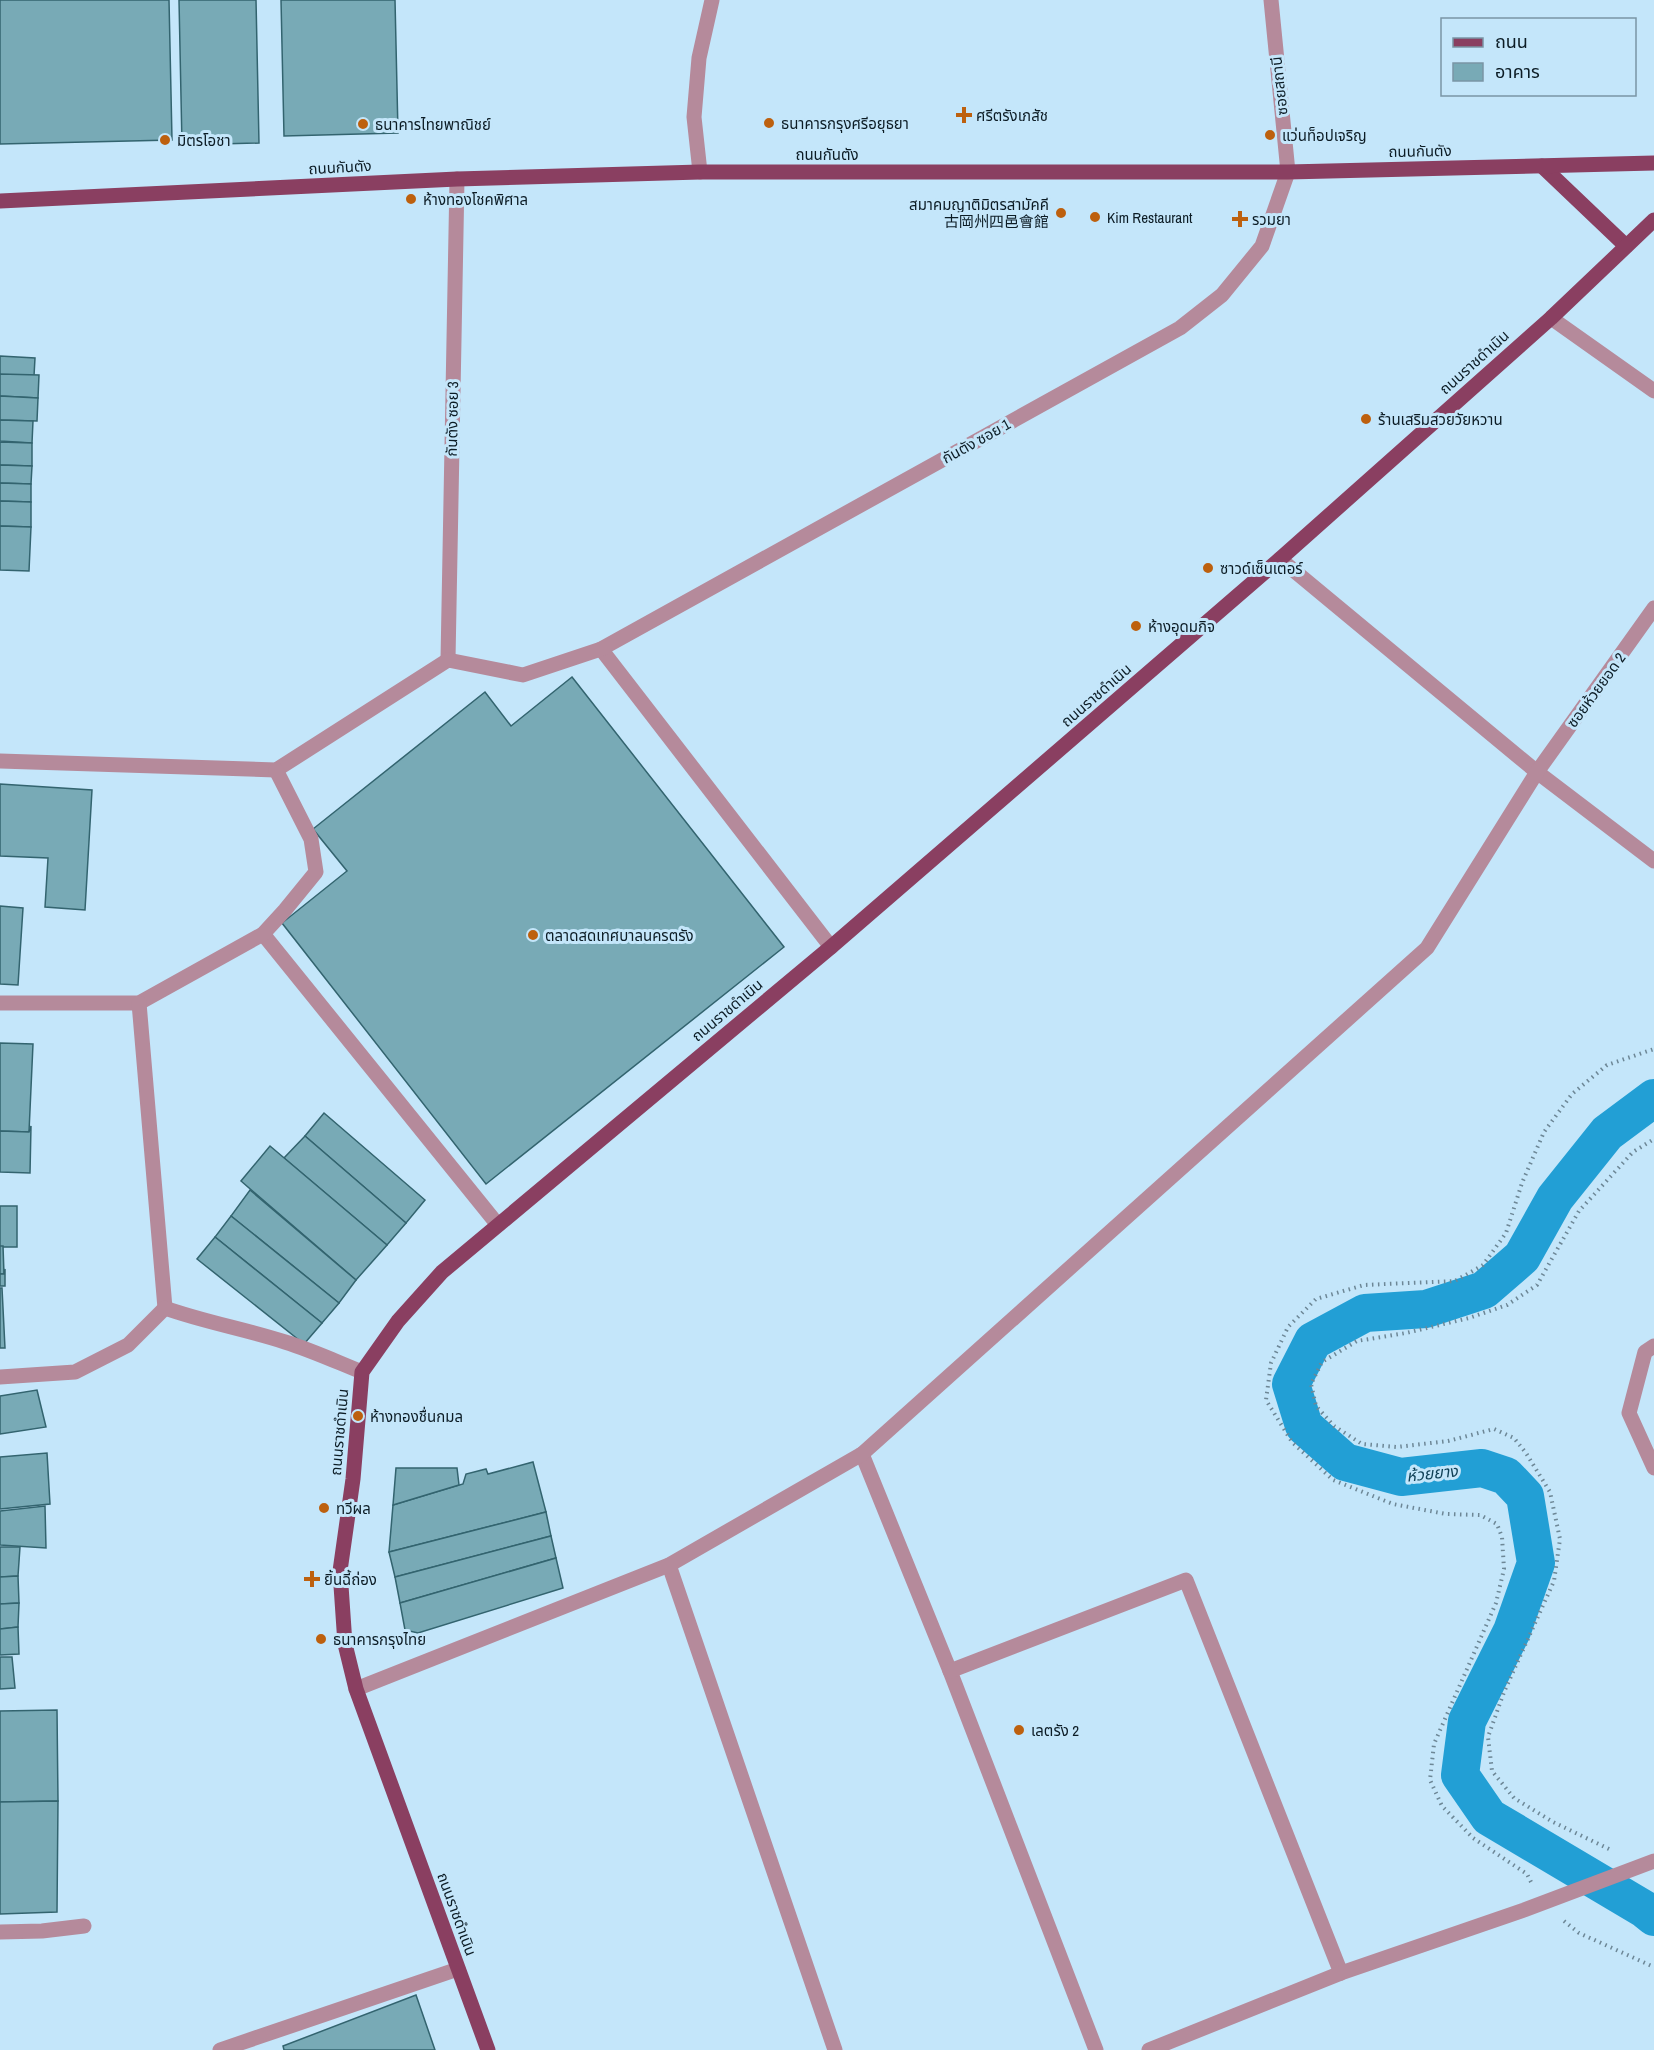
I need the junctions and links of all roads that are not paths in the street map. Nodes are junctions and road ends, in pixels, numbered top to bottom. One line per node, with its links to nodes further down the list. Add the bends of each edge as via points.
1 (712, 0): 5 (street, via 699,58 694,117)
2 (1271, 0): 6 (street, ซอยสถานี)
3 (1654, 163): 4 (main road, ถนนกันตัง)
4 (1542, 166): 6 (main road, ถนนกันตัง); 10 (main road)
5 (700, 172): 6 (main road, ถนนกันตัง); 7 (main road, ถนนกันตัง)
6 (1288, 172): 15 (street, กันตัง ซอย 1, via 1262,246 1222,294 1180,328)
7 (457, 179): 8 (main road, ถนนกันตัง); 16 (street, กันตัง ซอย 3)
8 (0, 201)
9 (1654, 220): 10 (main road, ถนนราชดำเนิน)
10 (1626, 246): 11 (main road, ถนนราชดำเนิน)
11 (1551, 318): 12 (street); 13 (main road, ถนนราชดำเนิน)
12 (1654, 392)
13 (1280, 560): 19 (street); 22 (main road, ถนนราชดำเนิน)
14 (1654, 609): 19 (street, ซอยห้วยยอด 2)
15 (601, 649): 16 (street, กันตัง ซอย 1, via 523,675); 22 (street)
16 (448, 660): 18 (street)
17 (0, 761): 18 (street)
18 (276, 770): 21 (street, via 312,838 316,872)
19 (1537, 772): 20 (street); 30 (street, ซอยห้วยยอด 2, via 1427,948)
20 (1654, 861)
21 (263, 934): 24 (street); 25 (street)
22 (831, 947): 25 (main road, ถนนราชดำเนิน)
23 (0, 1003): 24 (street)
24 (139, 1003): 26 (street)
25 (498, 1225): 28 (main road, ถนนราชดำเนิน, via 442,1272 398,1321)
26 (165, 1308): 28 (street, via 286,1342); 29 (street, via 128,1345 75,1372)
27 (1654, 1346): 31 (street, via 1645,1352 1629,1413)
28 (362, 1372): 34 (main road, ถนนราชดำเนิน, via 340,1571 345,1644)
29 (0, 1377)
30 (862, 1454): 32 (street, ซอยห้วยยอด 2); 33 (street)
31 (1654, 1468)
32 (669, 1565): 34 (street, ซอยห้วยยอด 2); 42 (street)
33 (950, 1671): 39 (street, via 1186,1580); 43 (street)
34 (356, 1689): 38 (main road, ถนนราชดำเนิน)
35 (1652, 1862): 39 (street)
36 (84, 1926): 37 (street)
37 (0, 1932)
38 (458, 1969): 40 (street); 41 (main road, ถนนราชดำเนิน)
39 (1341, 1973): 44 (street)
40 (220, 2050)
41 (488, 2050)
42 (835, 2050)
43 (1096, 2050)
44 (1149, 2050)

